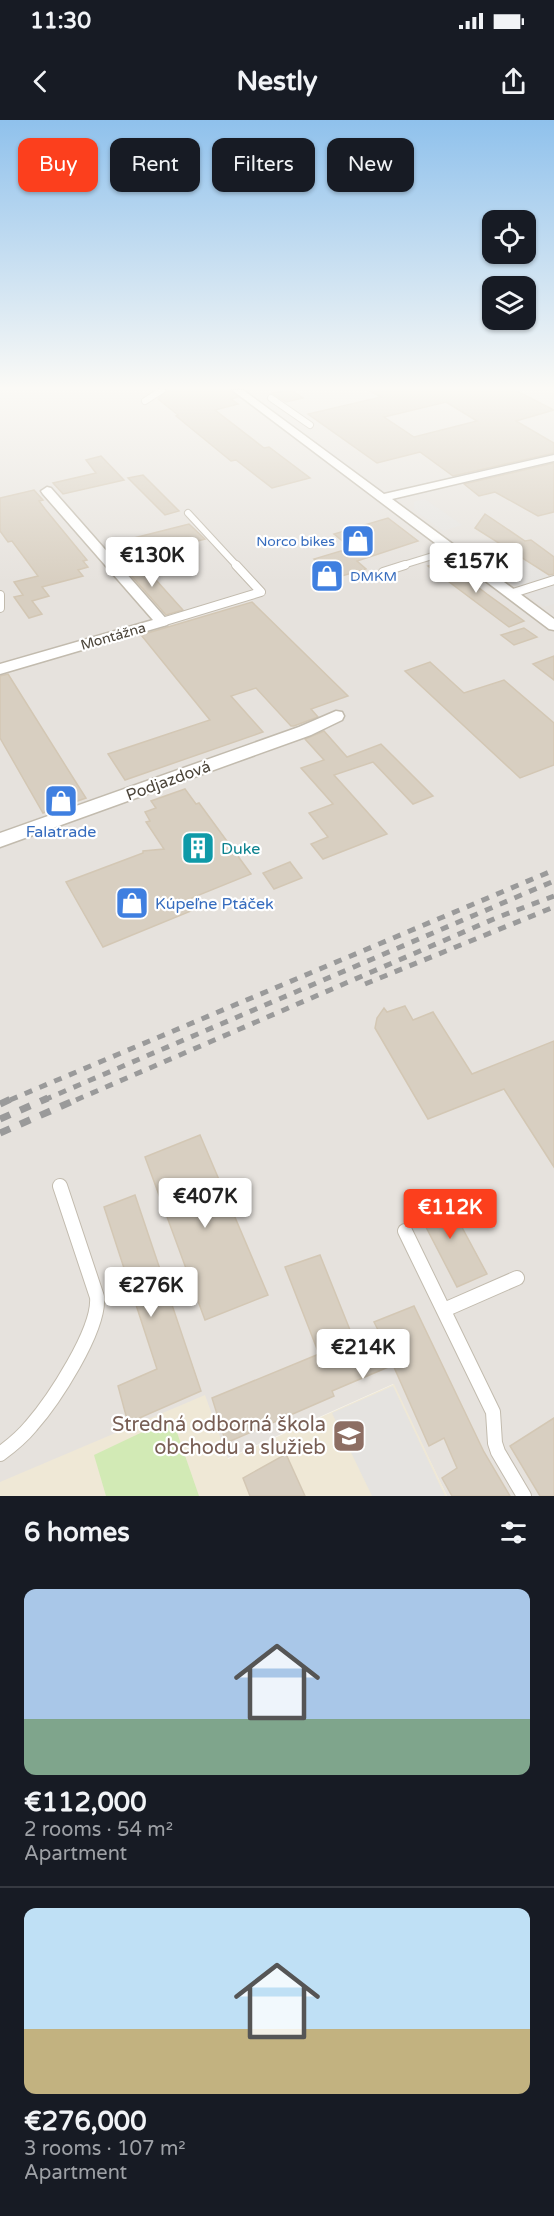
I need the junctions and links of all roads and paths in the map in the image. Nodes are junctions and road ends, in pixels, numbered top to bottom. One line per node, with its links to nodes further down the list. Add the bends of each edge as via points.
1 (323, 454): 4 (street)
2 (554, 458): 4 (street)
3 (47, 491): 12 (street, Montážna)
4 (382, 498): 6 (street)
5 (188, 513): 12 (lane, via 261,592)
6 (452, 550): 7 (lane); 9 (street)
7 (383, 572)
8 (554, 580): 9 (lane)
9 (510, 594): 13 (street)
10 (0, 595): 11 (lane)
11 (0, 608)
12 (162, 622): 14 (street, Montážna)
13 (554, 626)
14 (0, 669)
15 (336, 716): 16 (street, Podjazdová, via 305,731)
16 (0, 840)
17 (60, 1186): 21 (lane, via 95,1286 96,1317 45,1408 28,1430)
18 (405, 1231): 20 (lane)
19 (517, 1278): 20 (lane)
20 (444, 1310): 22 (lane, via 493,1412 498,1452)
21 (0, 1454)
22 (524, 1496)

